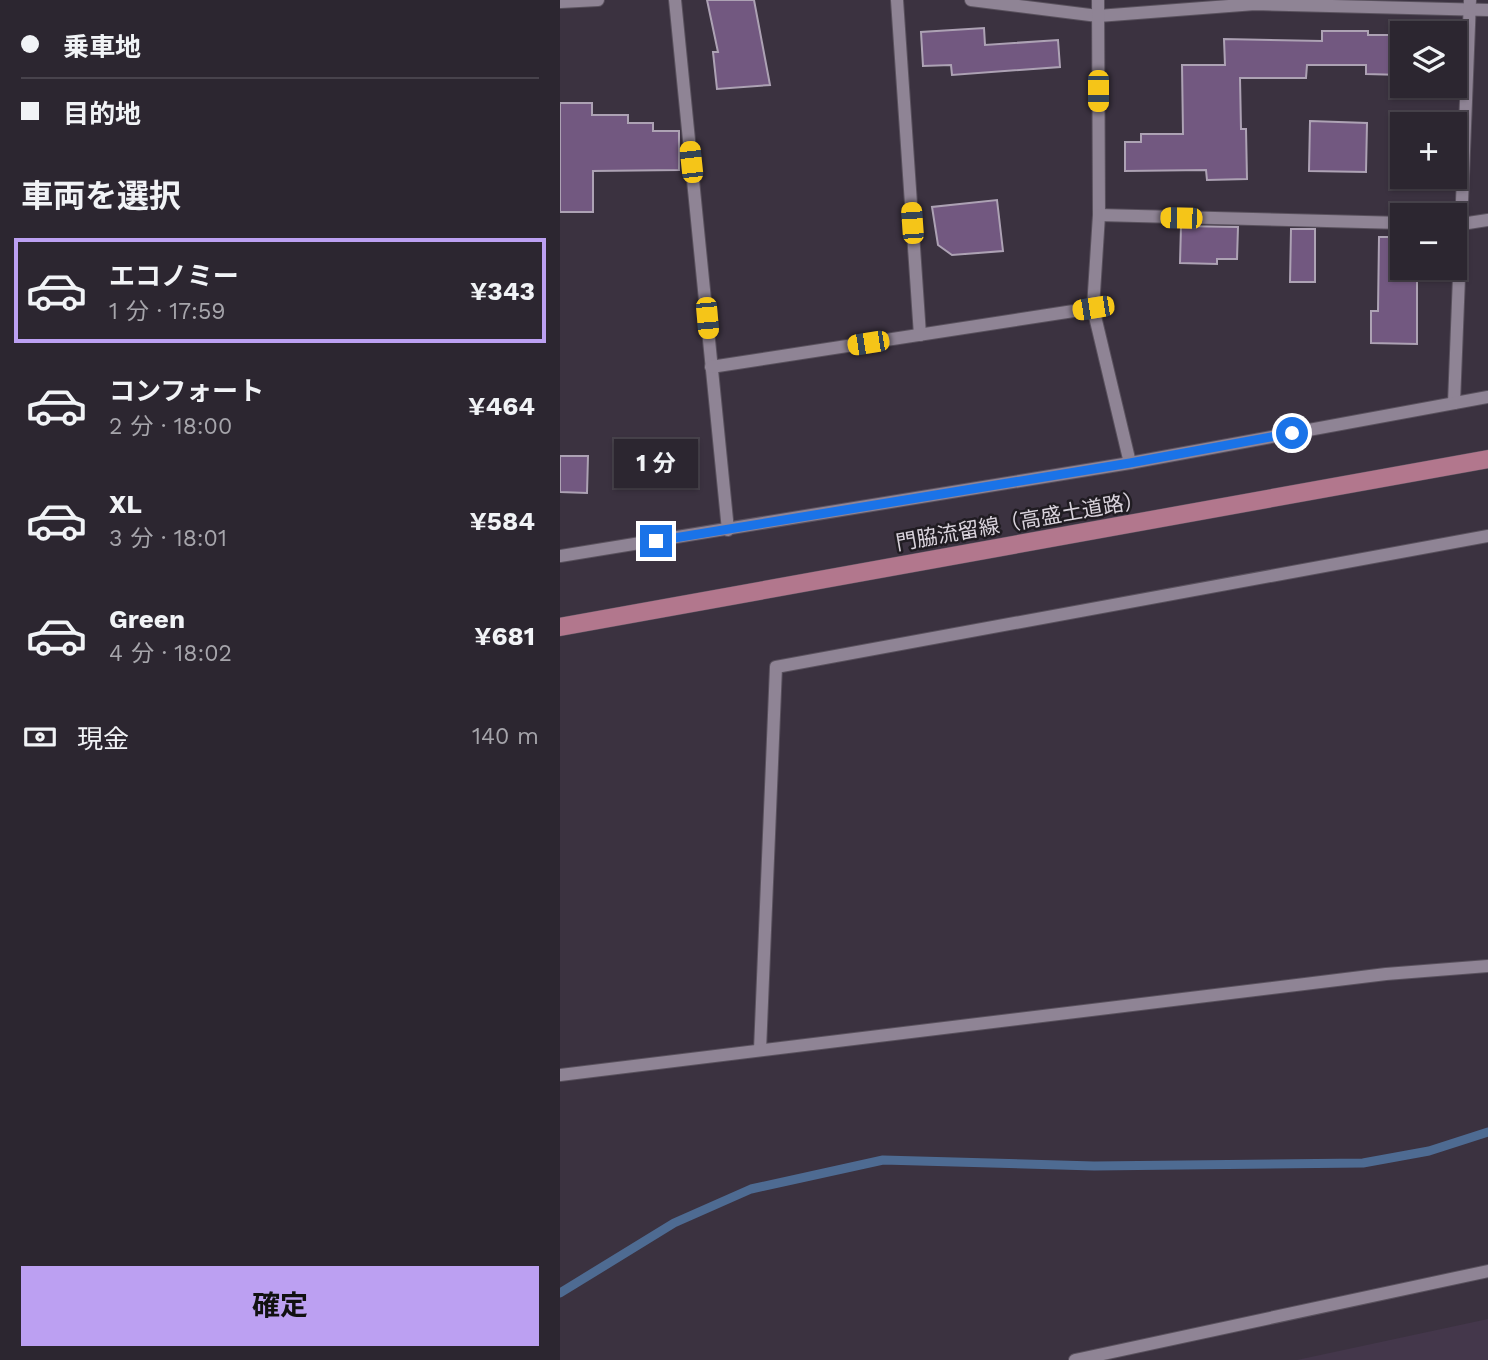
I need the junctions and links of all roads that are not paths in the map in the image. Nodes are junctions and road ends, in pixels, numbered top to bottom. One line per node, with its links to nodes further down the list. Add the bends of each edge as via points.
1 (598, 0): 6 (street)
2 (675, 0): 18 (street)
3 (897, 0): 17 (street)
4 (971, 0): 9 (street)
5 (1098, 0): 9 (street)
6 (560, 2)
7 (1471, 5): 8 (street); 9 (street, via 1255,4); 10 (street)
8 (1488, 10)
9 (1098, 16): 11 (street)
10 (1459, 203)
11 (1099, 215): 13 (street); 16 (street)
12 (1488, 220): 14 (street)
13 (1390, 223)
14 (1467, 224)
15 (1457, 280): 20 (street)
16 (1093, 308): 17 (street); 22 (street)
17 (920, 335): 18 (street)
18 (711, 367): 23 (street)
19 (1488, 397): 20 (street)
20 (1454, 403): 22 (street)
21 (1488, 459): 26 (main road, 門脇流留線（高盛土道路）)
22 (1130, 463): 23 (street)
23 (728, 530): 25 (street)
24 (1488, 536): 28 (street, via 776,667)
25 (560, 556)
26 (560, 627)
27 (1488, 965): 28 (street)
28 (760, 1051): 29 (street)
29 (560, 1075)
30 (1488, 1271): 31 (street)
31 (1075, 1360)

